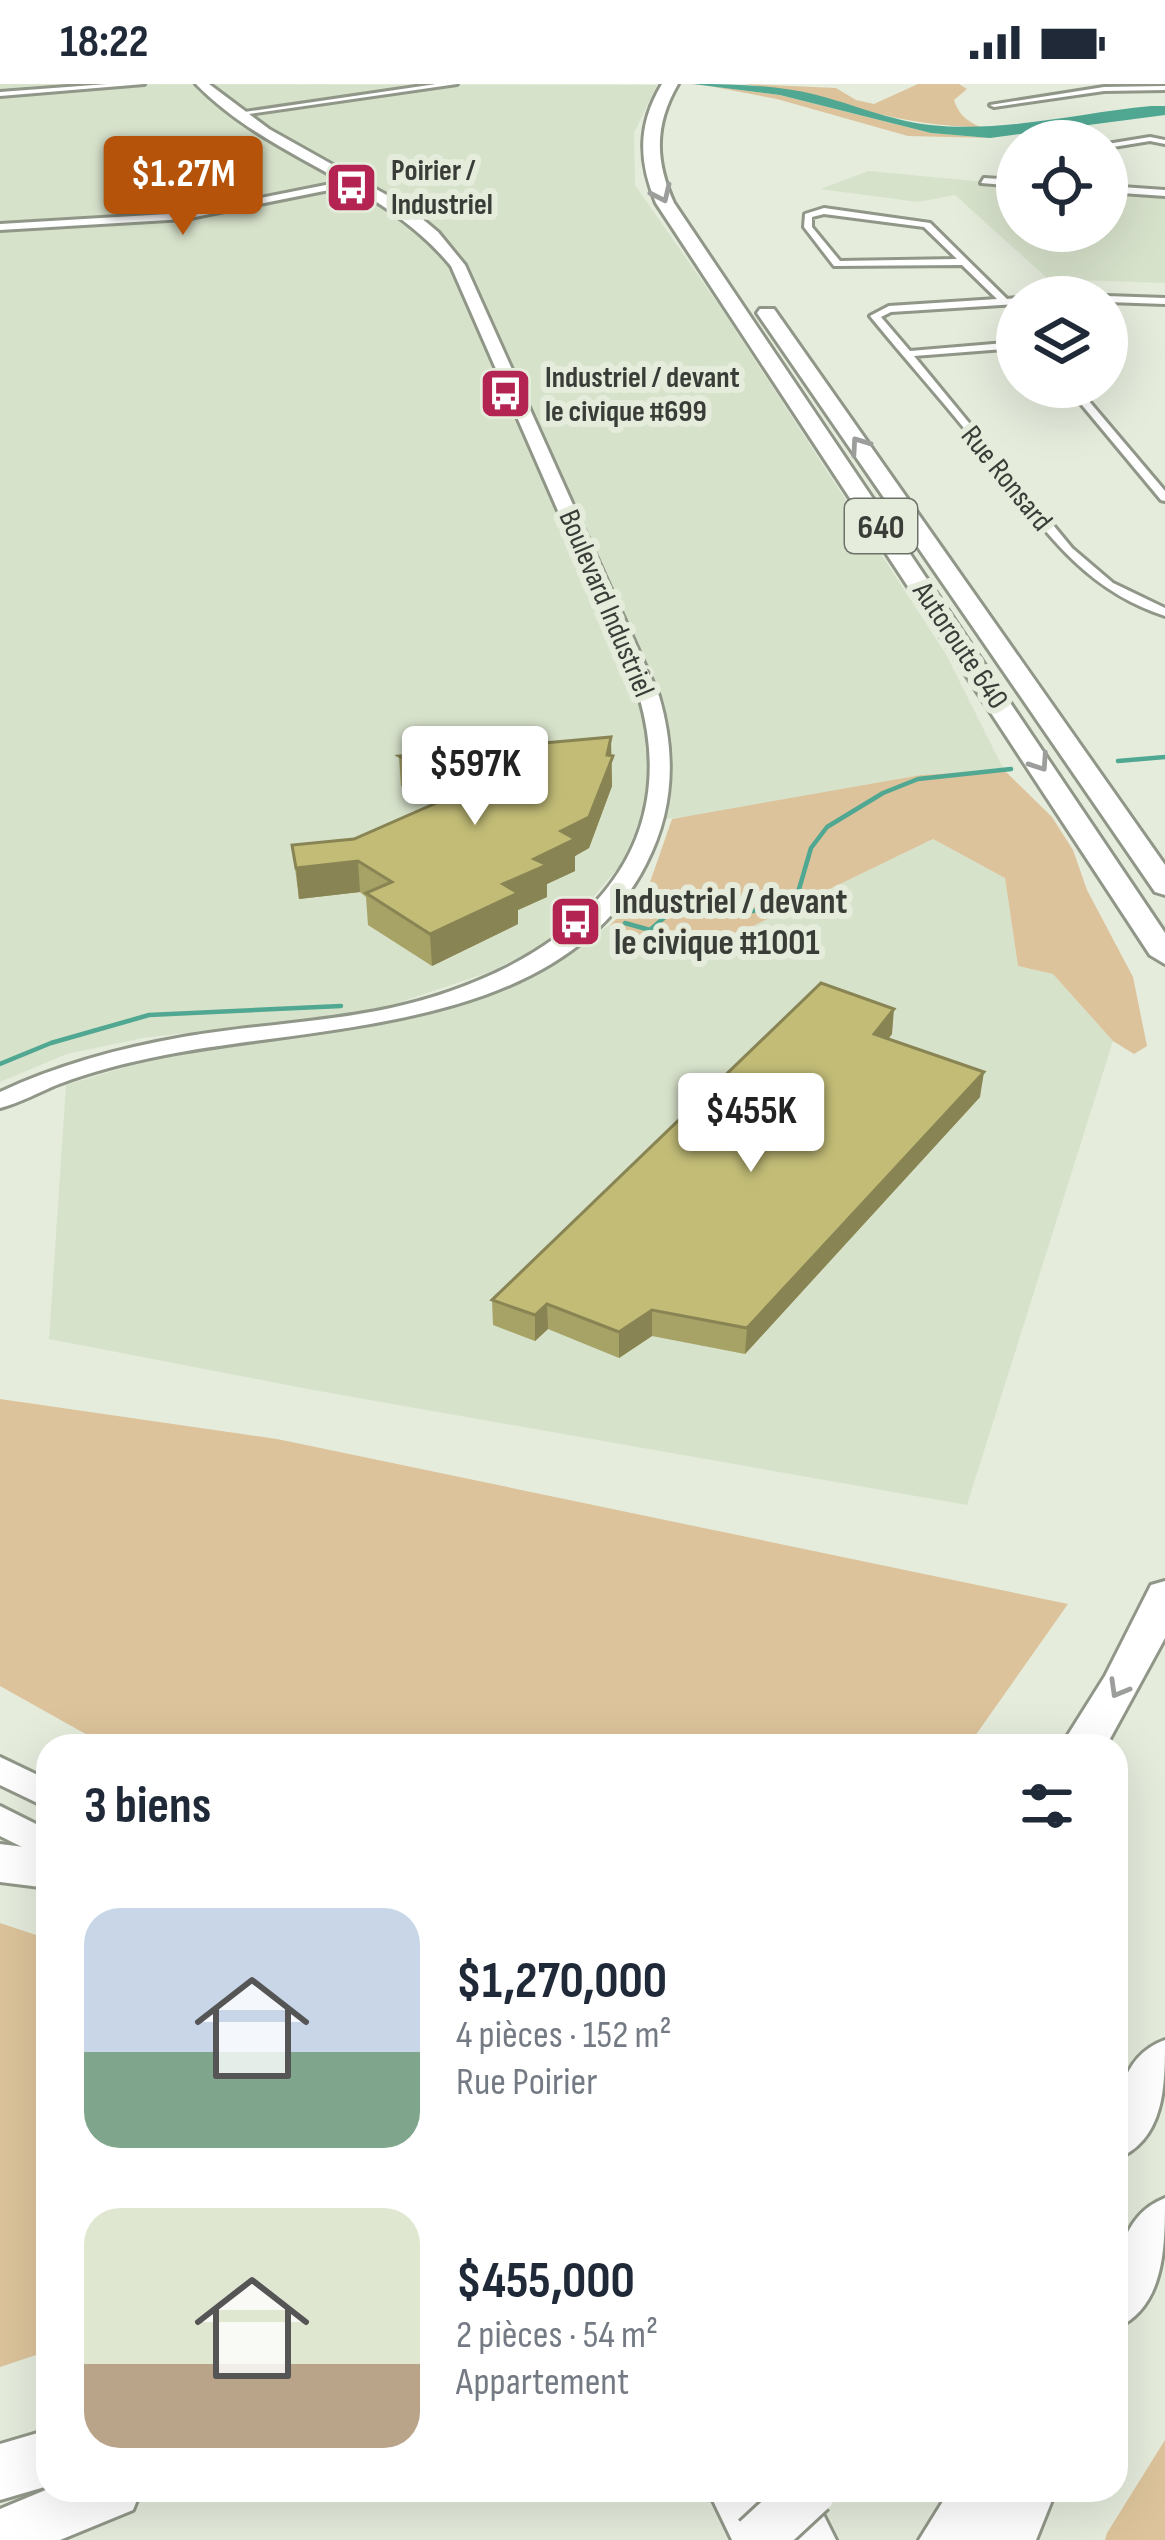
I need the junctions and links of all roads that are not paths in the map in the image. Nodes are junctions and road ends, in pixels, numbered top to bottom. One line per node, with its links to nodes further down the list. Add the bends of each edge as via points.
1 (140, 84): 8 (street)
2 (202, 84): 11 (street, Boulevard Industriel)
3 (452, 84): 11 (street)
4 (670, 84): 32 (highway, Autoroute 640 / 640, one-way to 32, via 648,143 664,202)
5 (1031, 84): 9 (street)
6 (692, 85): 31 (highway, Autoroute 640 / 640, one-way to 6, via 688,200 672,141)
7 (1165, 88): 9 (street)
8 (0, 94)
9 (1063, 95): 10 (street)
10 (994, 105)
11 (235, 114): 15 (street, Boulevard Industriel)
12 (1165, 142): 13 (street)
13 (1128, 143)
14 (984, 181): 16 (street)
15 (356, 182): 19 (street, via 185,216); 33 (street, Boulevard Industriel, via 454,257 510,378 652,706 661,772 647,843 622,888 586,924 476,988 359,1022 119,1058)
16 (996, 182)
17 (1128, 190): 18 (street)
18 (1165, 193)
19 (0, 227)
20 (962, 262): 20 (street, via 916,221 808,216 808,227 847,267); 21 (street)
21 (996, 289)
22 (1128, 300): 23 (street)
23 (1161, 301): 25 (street)
24 (996, 302): 27 (street, Rue Ronsard, via 877,312)
25 (1165, 318)
26 (996, 347): 27 (street)
27 (906, 354): 30 (street, Rue Ronsard, via 1069,556 1096,581)
28 (1090, 408): 29 (street)
29 (1165, 498)
30 (1165, 612)
31 (1165, 886)
32 (1165, 955)
33 (0, 1101)
34 (1157, 1613): 35 (highway, one-way to 35)
35 (1090, 1734)
36 (0, 1770): 37 (street)
37 (36, 1790)
38 (0, 1820): 39 (street)
39 (36, 1840)
40 (0, 1863): 41 (highway)
41 (36, 1868)
42 (1165, 2061): 43 (highway)
43 (1128, 2117)
44 (1165, 2222): 45 (highway)
45 (1128, 2283)
46 (36, 2462): 47 (highway)
47 (0, 2472)
48 (84, 2502): 54 (highway)
49 (735, 2502): 55 (street)
50 (796, 2502): 56 (street)
51 (798, 2502): 55 (highway, bridge)
52 (975, 2502): 57 (highway)
53 (1023, 2502): 58 (highway)
54 (0, 2537)
55 (756, 2540)
56 (815, 2540)
57 (946, 2540)
58 (1008, 2540)

